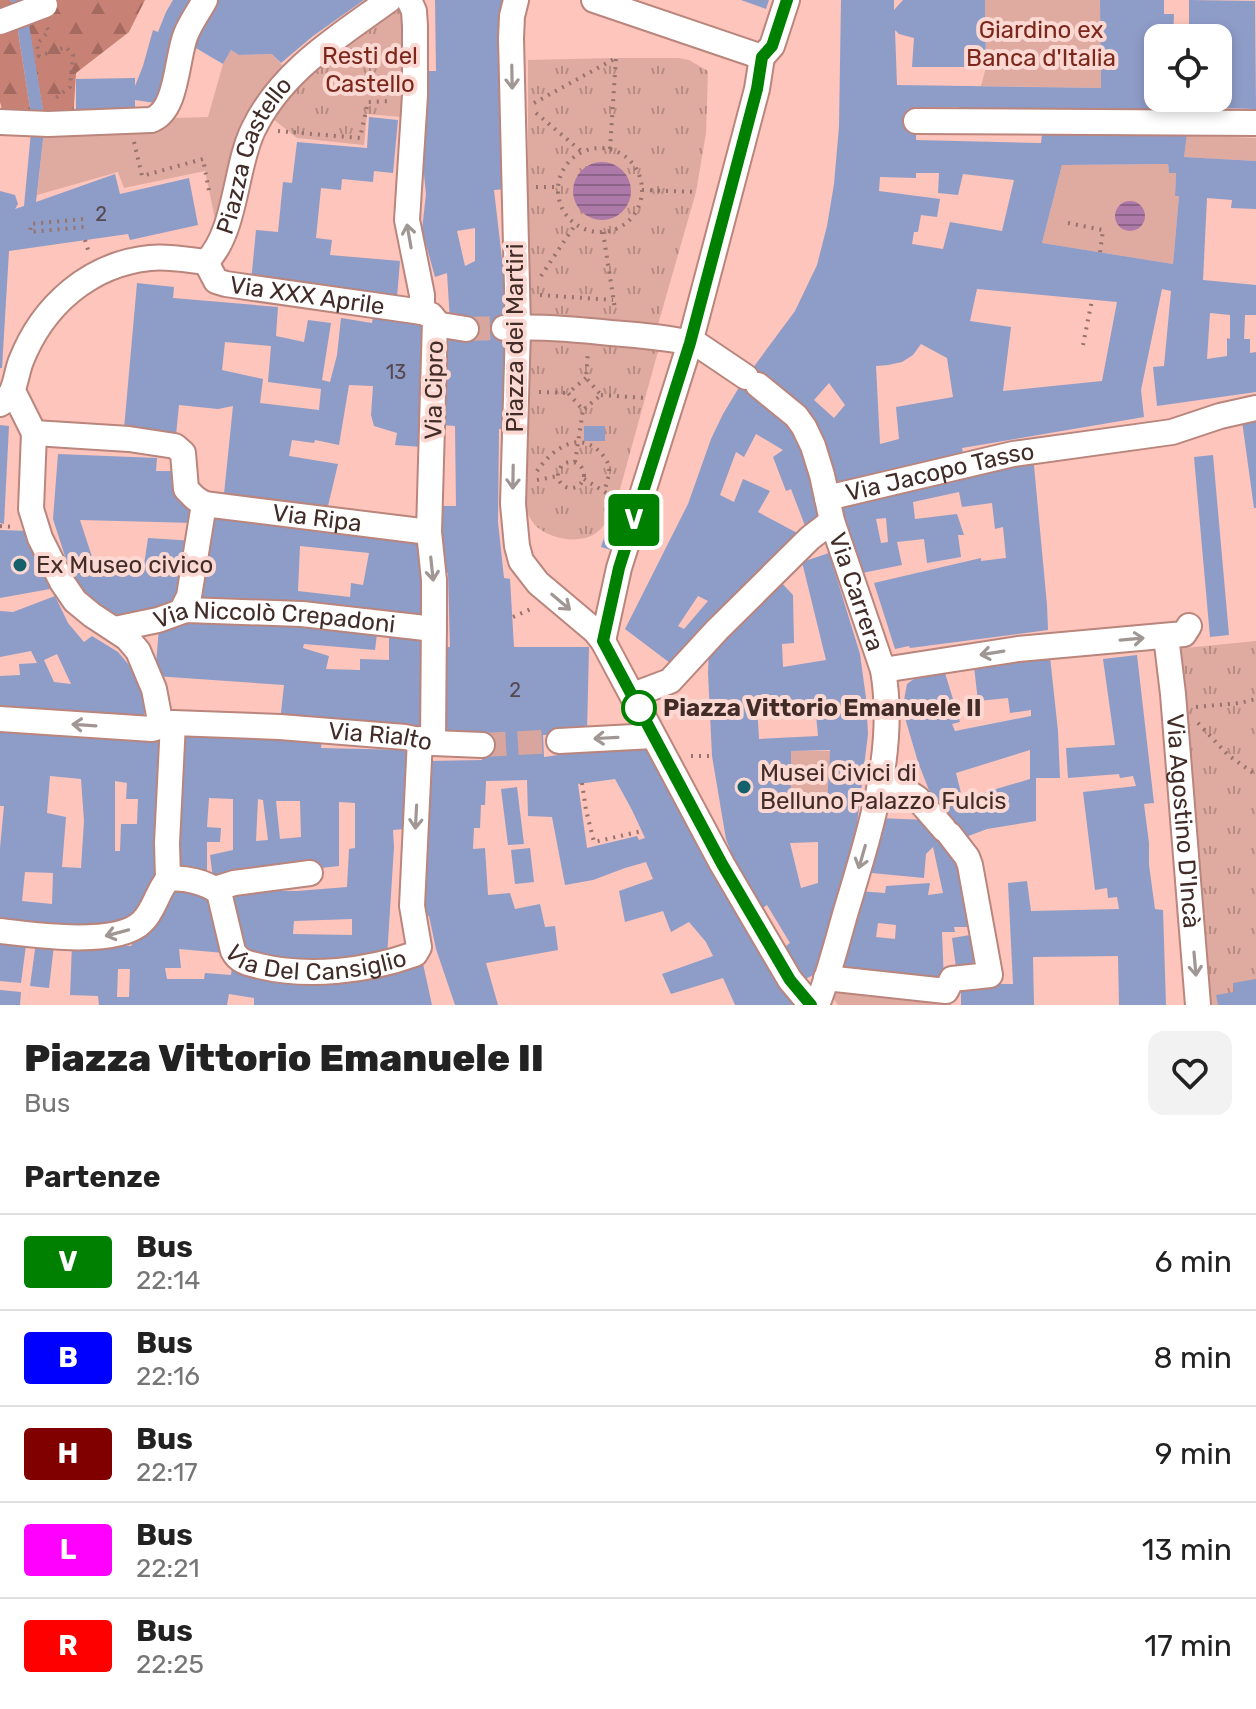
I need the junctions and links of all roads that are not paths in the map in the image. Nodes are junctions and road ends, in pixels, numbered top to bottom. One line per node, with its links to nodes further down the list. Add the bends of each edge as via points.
1 (205, 0): 11 (street, via 186,33 167,106 157,118)
2 (389, 0): 13 (street, Piazza Castello, via 294,72 270,101 244,150 229,217)
3 (409, 0): 14 (street, Via Cipro, one-way to 3, via 407,220 415,95 415,26)
4 (516, 0): 15 (street, Piazza dei Martiri, one-way to 15, via 511,38)
5 (594, 0): 9 (street)
6 (787, 0): 9 (street, via 772,46)
7 (47, 9): 8 (street, bridge)
8 (0, 22)
9 (762, 57): 17 (street)
10 (916, 121): 12 (street)
11 (0, 122)
12 (1256, 123)
13 (206, 262): 14 (street, Via XXX Aprile, via 216,281 226,284); 18 (street, via 152,258 113,265 70,291 34,333)
14 (429, 318): 16 (street, Via XXX Aprile); 23 (street, Via Cipro)
15 (511, 328): 17 (street, Via Carrera, via 656,336); 29 (street, Piazza dei Martiri, one-way to 29, via 513,504 521,561)
16 (466, 329)
17 (690, 343): 22 (street, Via Carrera, via 796,416 813,446); 29 (street, via 619,568)
18 (6, 398): 20 (street)
19 (1256, 408): 22 (street, Via Jacopo Tasso, via 1172,432 1013,454)
20 (34, 433): 21 (street, via 170,444 185,459 186,489); 26 (street, via 31,509 40,538 75,601)
21 (204, 504): 23 (street, Via Ripa); 24 (street, via 189,596)
22 (830, 509): 30 (street, Via Carrera); 31 (street, via 810,538 670,681)
23 (429, 532): 27 (street, Via Cipro, one-way to 27)
24 (182, 610): 26 (street, Via Niccolò Crepadoni); 27 (street, Via Niccolò Crepadoni, via 302,614)
25 (1189, 626): 28 (street, via 1184,634)
26 (115, 629): 33 (street, via 138,651)
27 (434, 629): 35 (street, Via Cipro)
28 (1166, 636): 30 (street, via 1018,649); 47 (street, Via Agostino D'Incà, one-way to 47)
29 (603, 641): 31 (street)
30 (883, 670): 38 (street, Via Carrera, via 888,731)
31 (633, 695): 34 (street)
32 (0, 719): 33 (street, Via Rialto, one-way to 32, via 152,729)
33 (167, 724): 35 (street, Via Rialto, via 280,727); 40 (street)
34 (653, 736): 36 (street, one-way to 36); 45 (street, via 790,980)
35 (426, 741): 37 (street, Via Rialto); 43 (street, Via Cipro, one-way to 43, via 412,906)
36 (559, 741)
37 (482, 745)
38 (881, 775): 44 (street, Via Carrera, one-way to 44); 44 (street, via 917,798 967,857 990,975 952,979 946,991)
39 (310, 873): 41 (street)
40 (168, 879): 41 (street, via 188,879); 42 (street, one-way to 42, via 148,916 127,931 104,937)
41 (215, 889): 43 (street, Via Del Cansiglio, via 233,951 244,962 284,971 334,971 396,961)
42 (0, 931)
43 (418, 951)
44 (826, 978): 46 (street, Via Carrera)
45 (811, 1005)
46 (817, 1005)
47 (1198, 1005)

